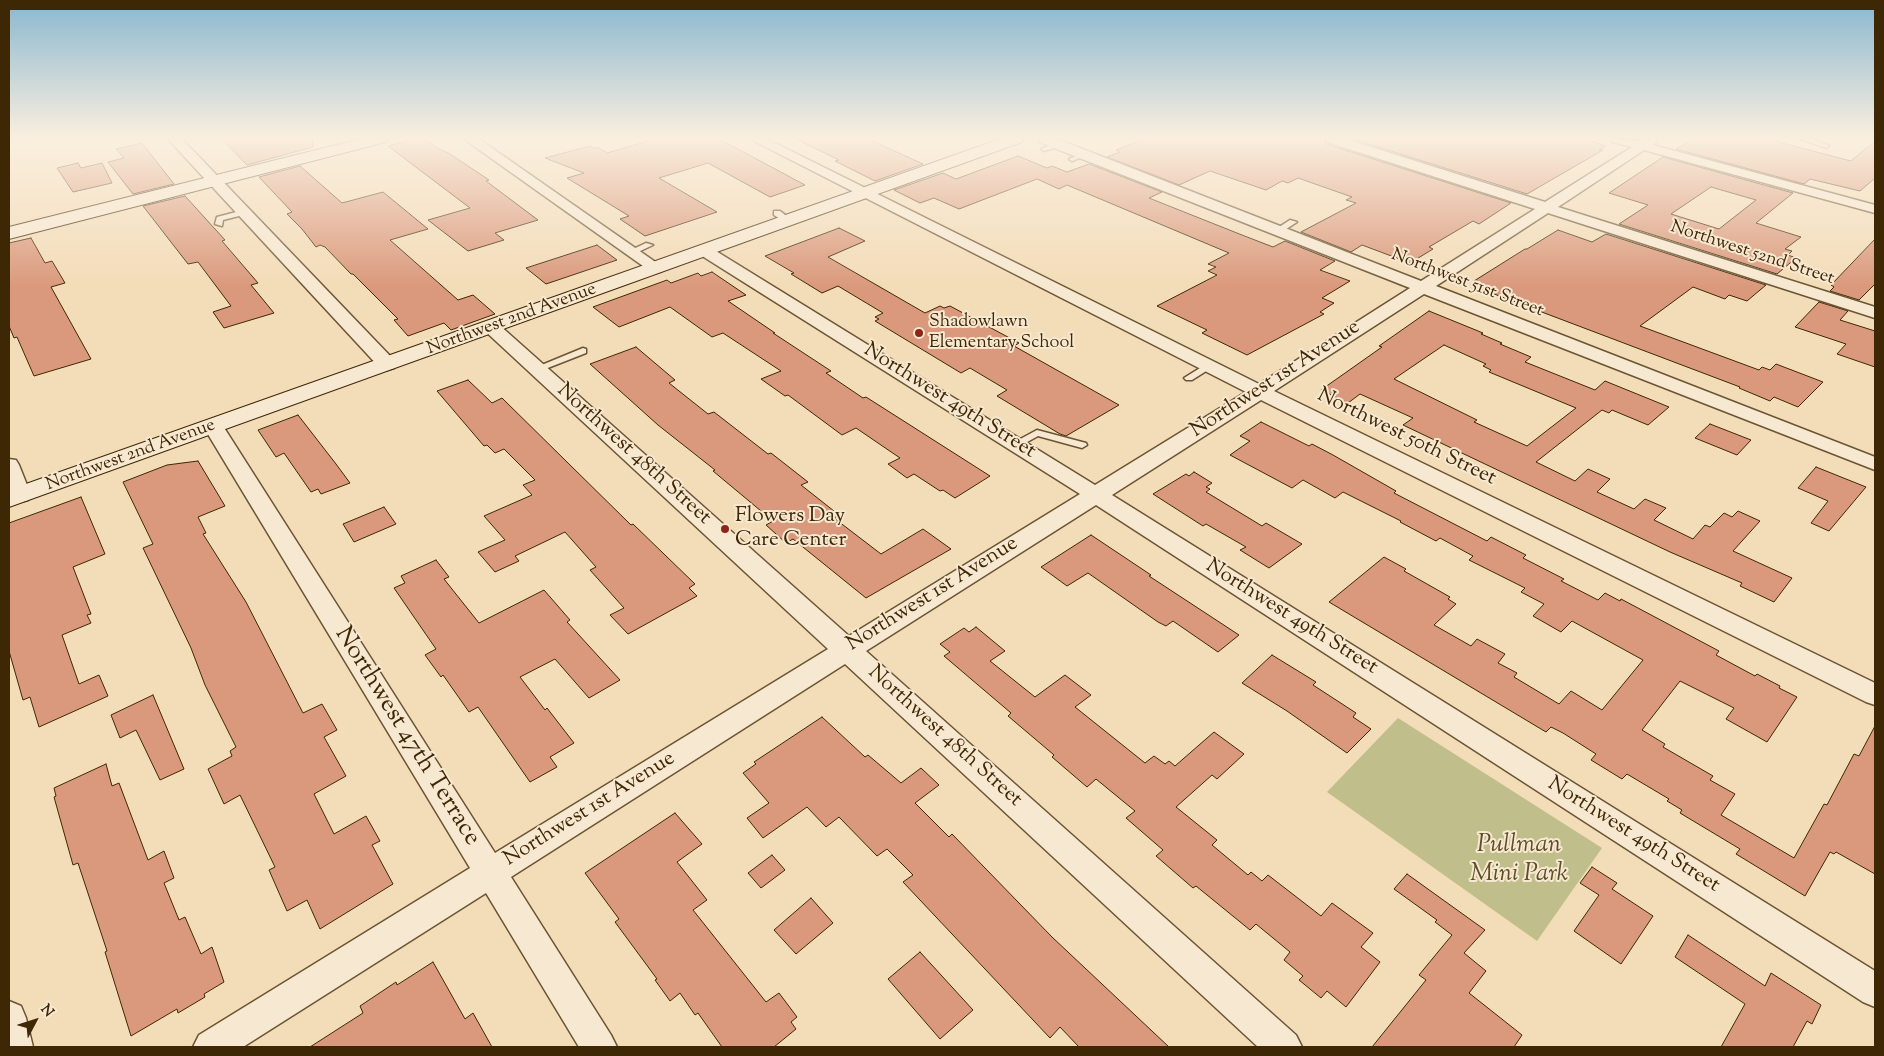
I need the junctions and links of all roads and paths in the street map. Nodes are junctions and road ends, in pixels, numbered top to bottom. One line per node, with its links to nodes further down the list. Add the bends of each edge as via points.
1 (183, 188): 17 (street)
2 (220, 188): 13 (street)
3 (542, 188): 19 (street)
4 (855, 188): 10 (street, Northwest 50th Street)
5 (877, 188): 10 (street, Northwest 2nd Avenue)
6 (1162, 188): 16 (street, Northwest 51st Street)
7 (1484, 188): 11 (street, Northwest 52nd Street)
8 (1576, 188): 11 (street, Northwest 1st Avenue)
9 (1804, 188): 12 (street)
10 (864, 193): 20 (street, Northwest 2nd Avenue, via 783,217); 27 (street, Northwest 50th Street)
11 (1545, 208): 22 (street, Northwest 1st Avenue); 23 (street, Northwest 52nd Street)
12 (1875, 209)
13 (244, 212): 15 (lane, via 220,219); 26 (street)
14 (1293, 222): 16 (lane)
15 (219, 224)
16 (1277, 231): 22 (street, Northwest 51st Street)
17 (9, 232)
18 (649, 245): 19 (lane)
19 (633, 250): 21 (street)
20 (705, 251): 21 (street, Northwest 2nd Avenue); 32 (street, Northwest 49th Street)
21 (656, 268): 24 (street, Northwest 2nd Avenue)
22 (1421, 287): 30 (street, Northwest 1st Avenue); 34 (street, Northwest 51st Street)
23 (1875, 313)
24 (491, 327): 26 (street, Northwest 2nd Avenue); 28 (street, Northwest 48th Street)
25 (583, 350): 28 (lane)
26 (387, 364): 31 (street, Northwest 2nd Avenue)
27 (1208, 366): 29 (lane); 30 (street, Northwest 50th Street)
28 (537, 369): 38 (street, Northwest 48th Street)
29 (1189, 378)
30 (1260, 392): 36 (street, Northwest 1st Avenue); 39 (street, Northwest 50th Street)
31 (213, 426): 37 (street, Northwest 2nd Avenue); 40 (street, Northwest 47th Terrace)
32 (1016, 444): 33 (lane, via 1037,433); 36 (street, Northwest 49th Street)
33 (1082, 445)
34 (1875, 464)
35 (9, 465): 37 (street)
36 (1095, 494): 38 (street, Northwest 1st Avenue); 41 (street, Northwest 49th Street)
37 (14, 497)
38 (847, 649): 40 (street, Northwest 1st Avenue); 46 (street, Northwest 48th Street)
39 (1875, 695)
40 (490, 872): 44 (street, Northwest 1st Avenue); 45 (street, Northwest 47th Terrace)
41 (1875, 990)
42 (9, 1018): 43 (street)
43 (15, 1047)
44 (211, 1047)
45 (599, 1047)
46 (1284, 1047)

